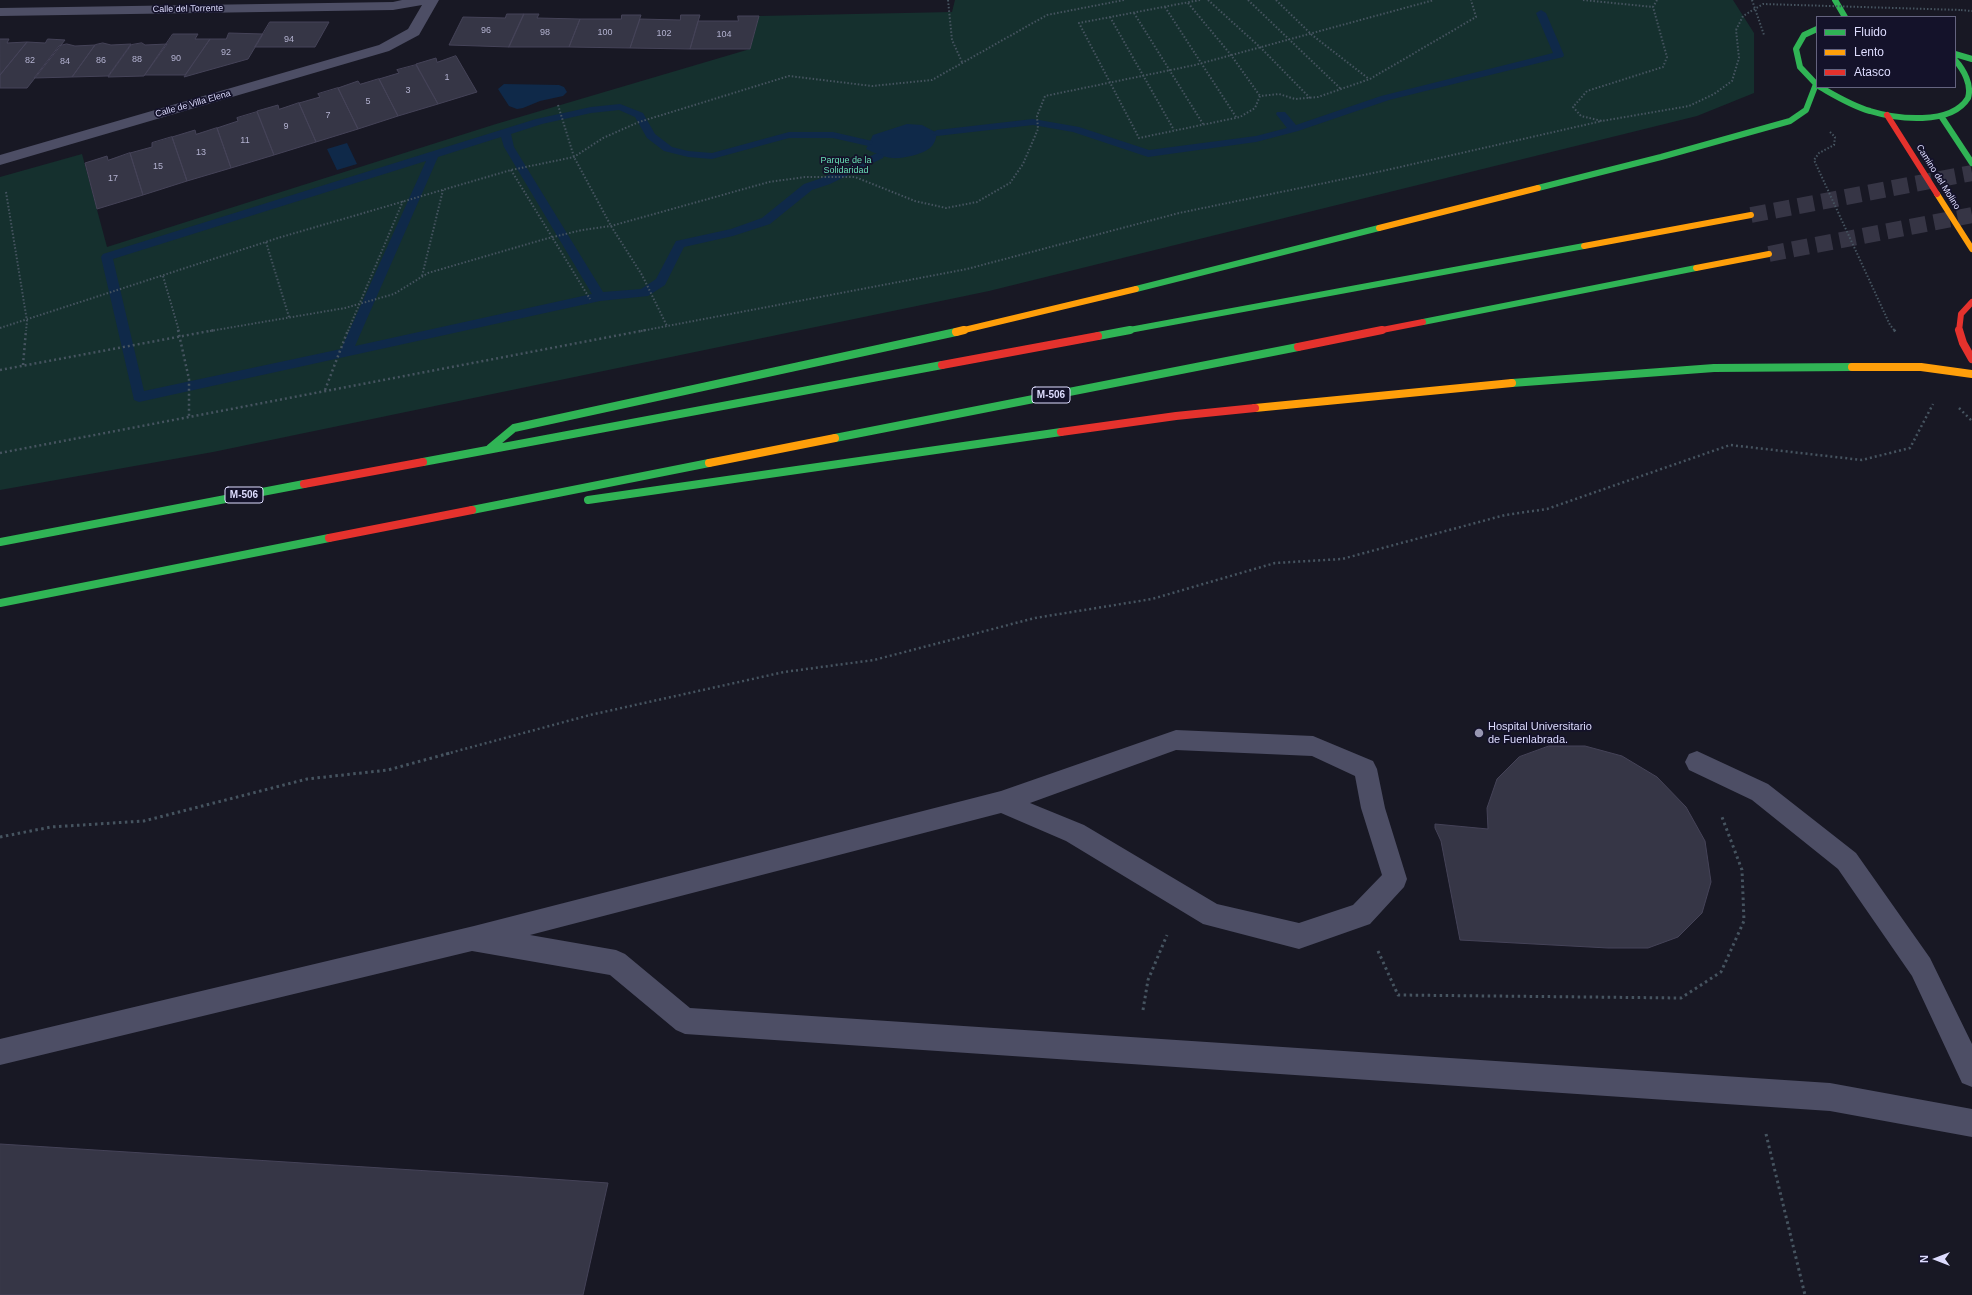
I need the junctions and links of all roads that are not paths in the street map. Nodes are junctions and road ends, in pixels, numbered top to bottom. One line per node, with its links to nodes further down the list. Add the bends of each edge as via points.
1 (424, 0): 4 (street, Calle del Torrente, via 393,6)
2 (432, 0): 15 (street, Calle de Villa Elena, via 414,32 384,48)
3 (1835, 0): 5 (main road)
4 (0, 12)
5 (1844, 16)
6 (1816, 29): 10 (main road, via 1804,35 1796,49 1800,67)
7 (1956, 54): 8 (main road)
8 (1972, 59)
9 (1956, 61): 14 (main road, via 1963,67 1972,83 1971,97 1961,108)
10 (1816, 83)
11 (1817, 88): 23 (main road, via 1806,110 1790,121 1660,157 1066,307 514,428)
12 (1822, 88): 13 (main road, via 1860,108)
13 (1887, 115): 14 (main road, via 1917,118); 18 (main road, Camino del Molino)
14 (1942, 116): 16 (main road)
15 (1, 160)
16 (1972, 163)
17 (1752, 215): 23 (main road, M-506)
18 (1972, 249)
19 (1769, 254): 26 (main road, M-506)
20 (1972, 302): 21 (main road, via 1961,313 1958,332)
21 (1972, 359)
22 (1972, 374): 24 (main road, via 1921,367 1714,368 1511,383 1184,415)
23 (489, 449): 27 (main road, M-506)
24 (578, 502)
25 (523, 510): 26 (main road)
26 (334, 536): 28 (main road, M-506)
27 (0, 542)
28 (0, 602)
29 (1697, 762): 33 (street, via 1760,792 1848,861 1921,967)
30 (1001, 802): 30 (street, via 1176,740 1313,746 1365,768 1372,808 1395,879 1361,915 1299,936 1212,915 1075,833); 31 (street)
31 (472, 938): 32 (street); 34 (street, via 616,963 685,1021 1830,1097)
32 (0, 1052)
33 (1972, 1073)
34 (1972, 1123)

